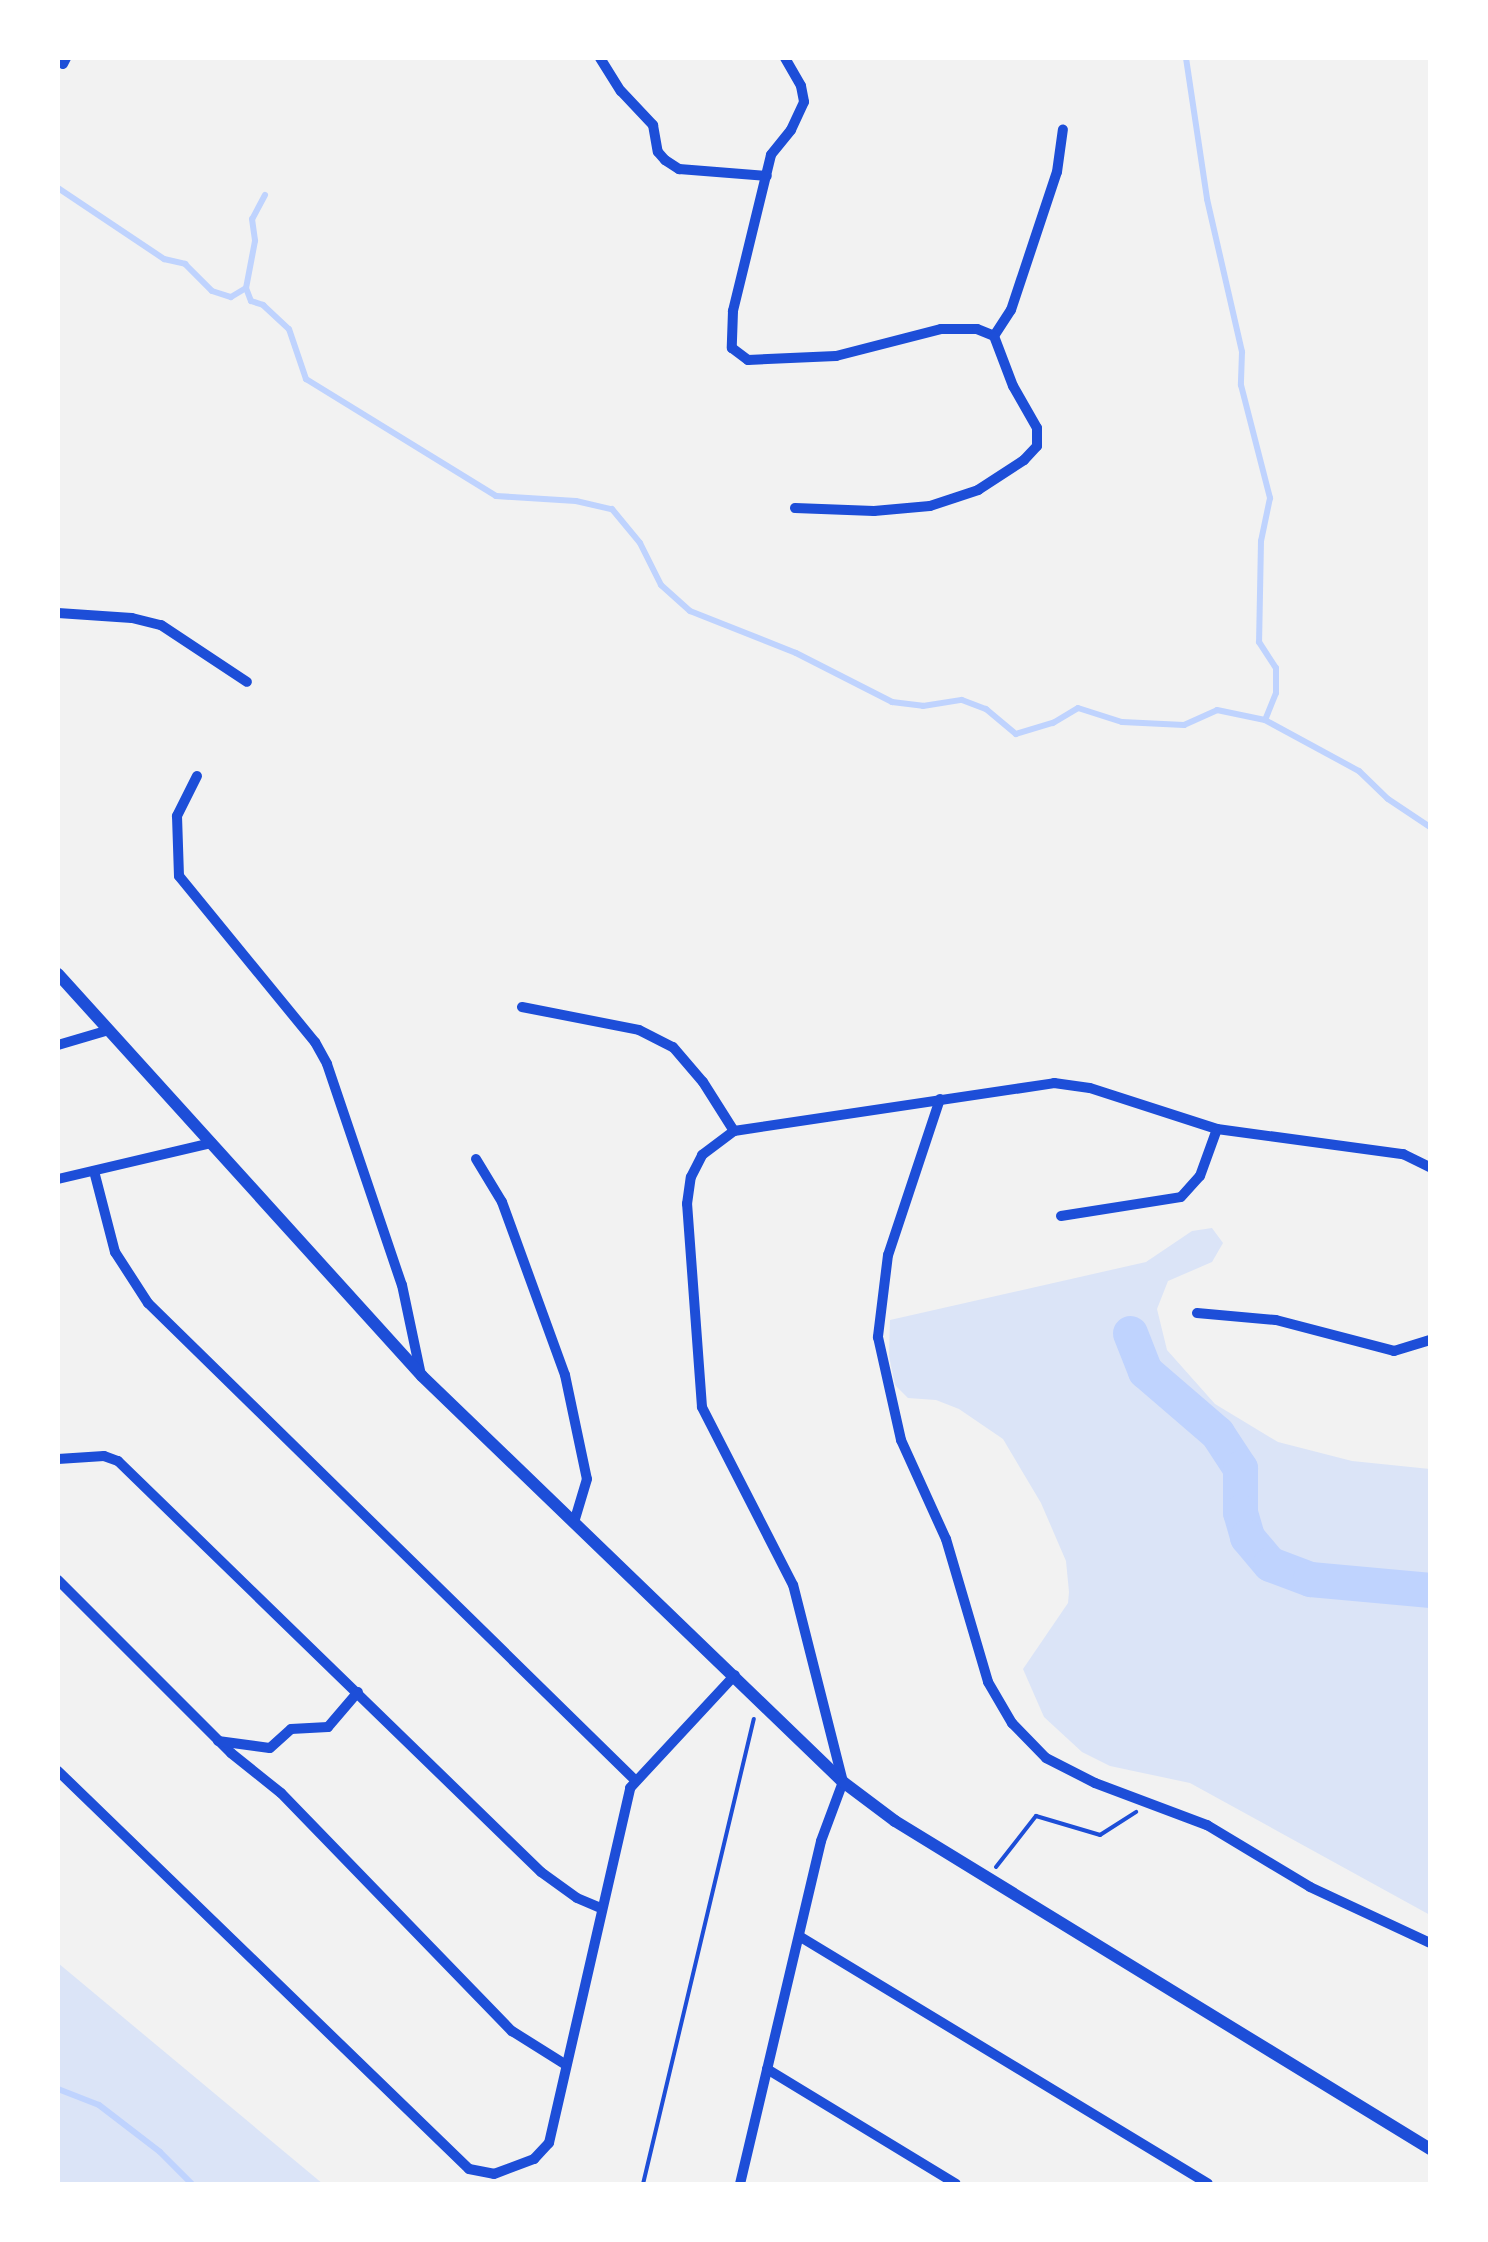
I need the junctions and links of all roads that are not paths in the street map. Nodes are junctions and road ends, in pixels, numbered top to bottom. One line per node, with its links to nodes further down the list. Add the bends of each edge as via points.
1 (600, 58): 4 (street, via 653,125 665,160 679,168)
2 (786, 58): 4 (street, via 804,102 776,145)
3 (1063, 129): 5 (street, via 1012,310)
4 (767, 176): 5 (street, via 730,339 748,360 825,358 941,328)
5 (994, 336): 6 (street, via 1037,428 1037,446 1024,460 941,504 874,511)
6 (795, 508)
7 (58, 613): 8 (street, via 162,625)
8 (247, 682)
9 (196, 776): 25 (street, via 177,816 179,876 327,1064 402,1285)
10 (58, 974): 12 (street)
11 (522, 1007): 16 (street, via 639,1030 673,1047)
12 (109, 1030): 13 (street); 17 (street)
13 (58, 1045)
14 (940, 1100): 15 (street, via 1065,1083); 16 (street); 37 (street, via 892,1241 878,1316 880,1350 895,1418 946,1539 985,1676 1012,1723 1046,1758 1207,1825 1310,1888)
15 (1217, 1129): 19 (street, via 1404,1154); 22 (street, via 1204,1168 1182,1198)
16 (734, 1131): 34 (street, via 702,1156 688,1196 700,1393 707,1420 793,1585)
17 (212, 1144): 20 (street); 25 (street)
18 (476, 1159): 27 (street, via 502,1202 565,1375 588,1479)
19 (1430, 1167)
20 (94, 1171): 21 (street); 33 (street, via 115,1252 148,1303)
21 (58, 1179)
22 (1062, 1216)
23 (1198, 1312): 24 (street, via 1276,1320 1394,1351)
24 (1430, 1340)
25 (422, 1376): 27 (street)
26 (58, 1460): 30 (street, via 118,1460)
27 (575, 1519): 29 (street)
28 (58, 1580): 31 (street)
29 (735, 1675): 33 (street); 34 (street)
30 (358, 1692): 31 (street, via 328,1727 291,1729 270,1748); 35 (street, via 541,1872)
31 (218, 1740): 38 (street, via 281,1793 512,2031)
32 (58, 1770): 38 (street, via 469,2169 494,2174 544,2150)
33 (635, 1780): 35 (street)
34 (843, 1782): 36 (street); 40 (street, via 896,1822)
35 (600, 1908): 38 (street)
36 (799, 1936): 39 (street); 43 (street)
37 (1430, 1943)
38 (566, 2066)
39 (766, 2069): 41 (street); 42 (street)
40 (1430, 2149)
41 (740, 2184)
42 (956, 2184)
43 (1208, 2184)

